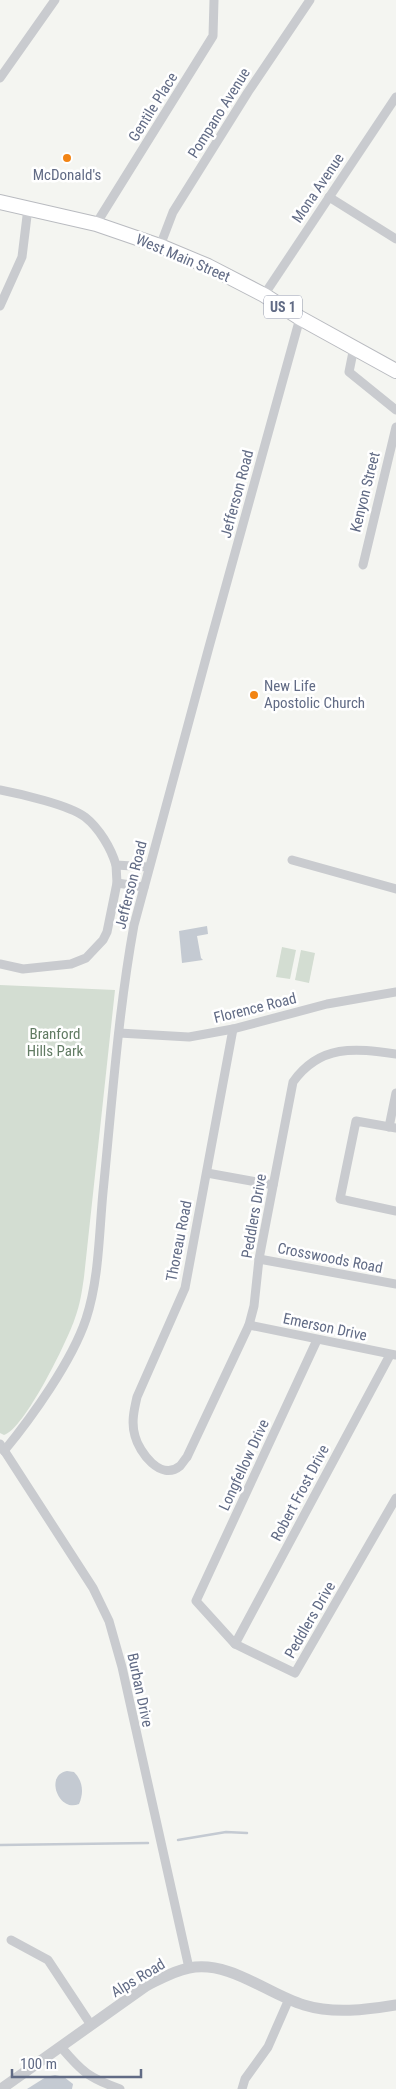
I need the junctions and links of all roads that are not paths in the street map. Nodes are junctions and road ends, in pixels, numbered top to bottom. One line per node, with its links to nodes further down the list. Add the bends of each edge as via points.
1 (55, 0): 4 (street)
2 (214, 0): 9 (street, Gentile Place, via 214,36)
3 (310, 0): 11 (street, Pompano Avenue, via 173,212)
4 (0, 78)
5 (395, 101): 6 (street, Mona Avenue)
6 (329, 197): 10 (street); 12 (street, Mona Avenue)
7 (0, 202): 8 (main road, West Main Street / US 1)
8 (28, 208): 9 (main road, West Main Street / US 1); 13 (street, via 22,257)
9 (96, 224): 11 (main road, West Main Street / US 1)
10 (396, 240)
11 (160, 246): 12 (main road, West Main Street / US 1)
12 (264, 295): 14 (main road, West Main Street / US 1)
13 (0, 306)
14 (300, 318): 15 (main road, West Main Street / US 1); 23 (street, Jefferson Road)
15 (354, 347): 16 (main road, West Main Street / US 1); 17 (street, via 349,372)
16 (396, 371)
17 (396, 410)
18 (396, 427): 19 (street, Kenyon Street)
19 (363, 565)
20 (0, 790): 22 (street, via 72,810 86,818 109,847)
21 (292, 860): 26 (street)
22 (116, 865): 23 (street); 24 (street)
23 (150, 867): 25 (street, Jefferson Road)
24 (117, 883): 25 (street); 27 (street, via 104,940 86,958 71,964 23,969)
25 (144, 887): 30 (street, Jefferson Road, via 134,925)
26 (396, 889)
27 (0, 964)
28 (396, 992): 29 (street, Florence Road, via 327,1004)
29 (233, 1029): 30 (street, Florence Road, via 189,1037); 34 (street, Thoreau Road)
30 (119, 1033): 42 (street, Jefferson Road, via 95,1272 86,1318 66,1361 25,1424)
31 (396, 1054): 35 (street, Peddlers Drive, via 366,1049 342,1050 303,1068 293,1082)
32 (396, 1093): 33 (street)
33 (393, 1128): 36 (street, via 356,1120 340,1199)
34 (207, 1173): 35 (street); 43 (street, Thoreau Road, via 185,1288 137,1397 133,1416 135,1436 144,1455 154,1466 169,1471 180,1466)
35 (273, 1185): 37 (street, Peddlers Drive)
36 (396, 1211)
37 (259, 1259): 38 (street, Crosswoods Road); 39 (street, Peddlers Drive)
38 (396, 1284)
39 (249, 1325): 40 (street, Emerson Drive); 43 (street, Peddlers Drive)
40 (317, 1340): 41 (street, Emerson Drive); 45 (street, Longfellow Drive)
41 (393, 1355): 46 (street, Robert Frost Drive)
42 (2, 1447): 48 (street, Burban Drive, via 93,1588 109,1621)
43 (186, 1456)
44 (396, 1498): 46 (street, Peddlers Drive, via 295,1673)
45 (196, 1601): 46 (street, Peddlers Drive)
46 (235, 1644)
47 (11, 1940): 51 (street, via 48,1960)
48 (188, 1968): 49 (street, Alps Road, via 214,1968); 51 (street, Alps Road, via 146,1986)
49 (289, 1999): 50 (street, Alps Road, via 327,2010); 55 (street, via 268,2047)
50 (396, 2006)
51 (92, 2025): 52 (street, Alps Road)
52 (61, 2047): 53 (street, Alps Road); 54 (street, via 94,2080)
53 (1, 2089)
54 (120, 2089)
55 (242, 2089)

